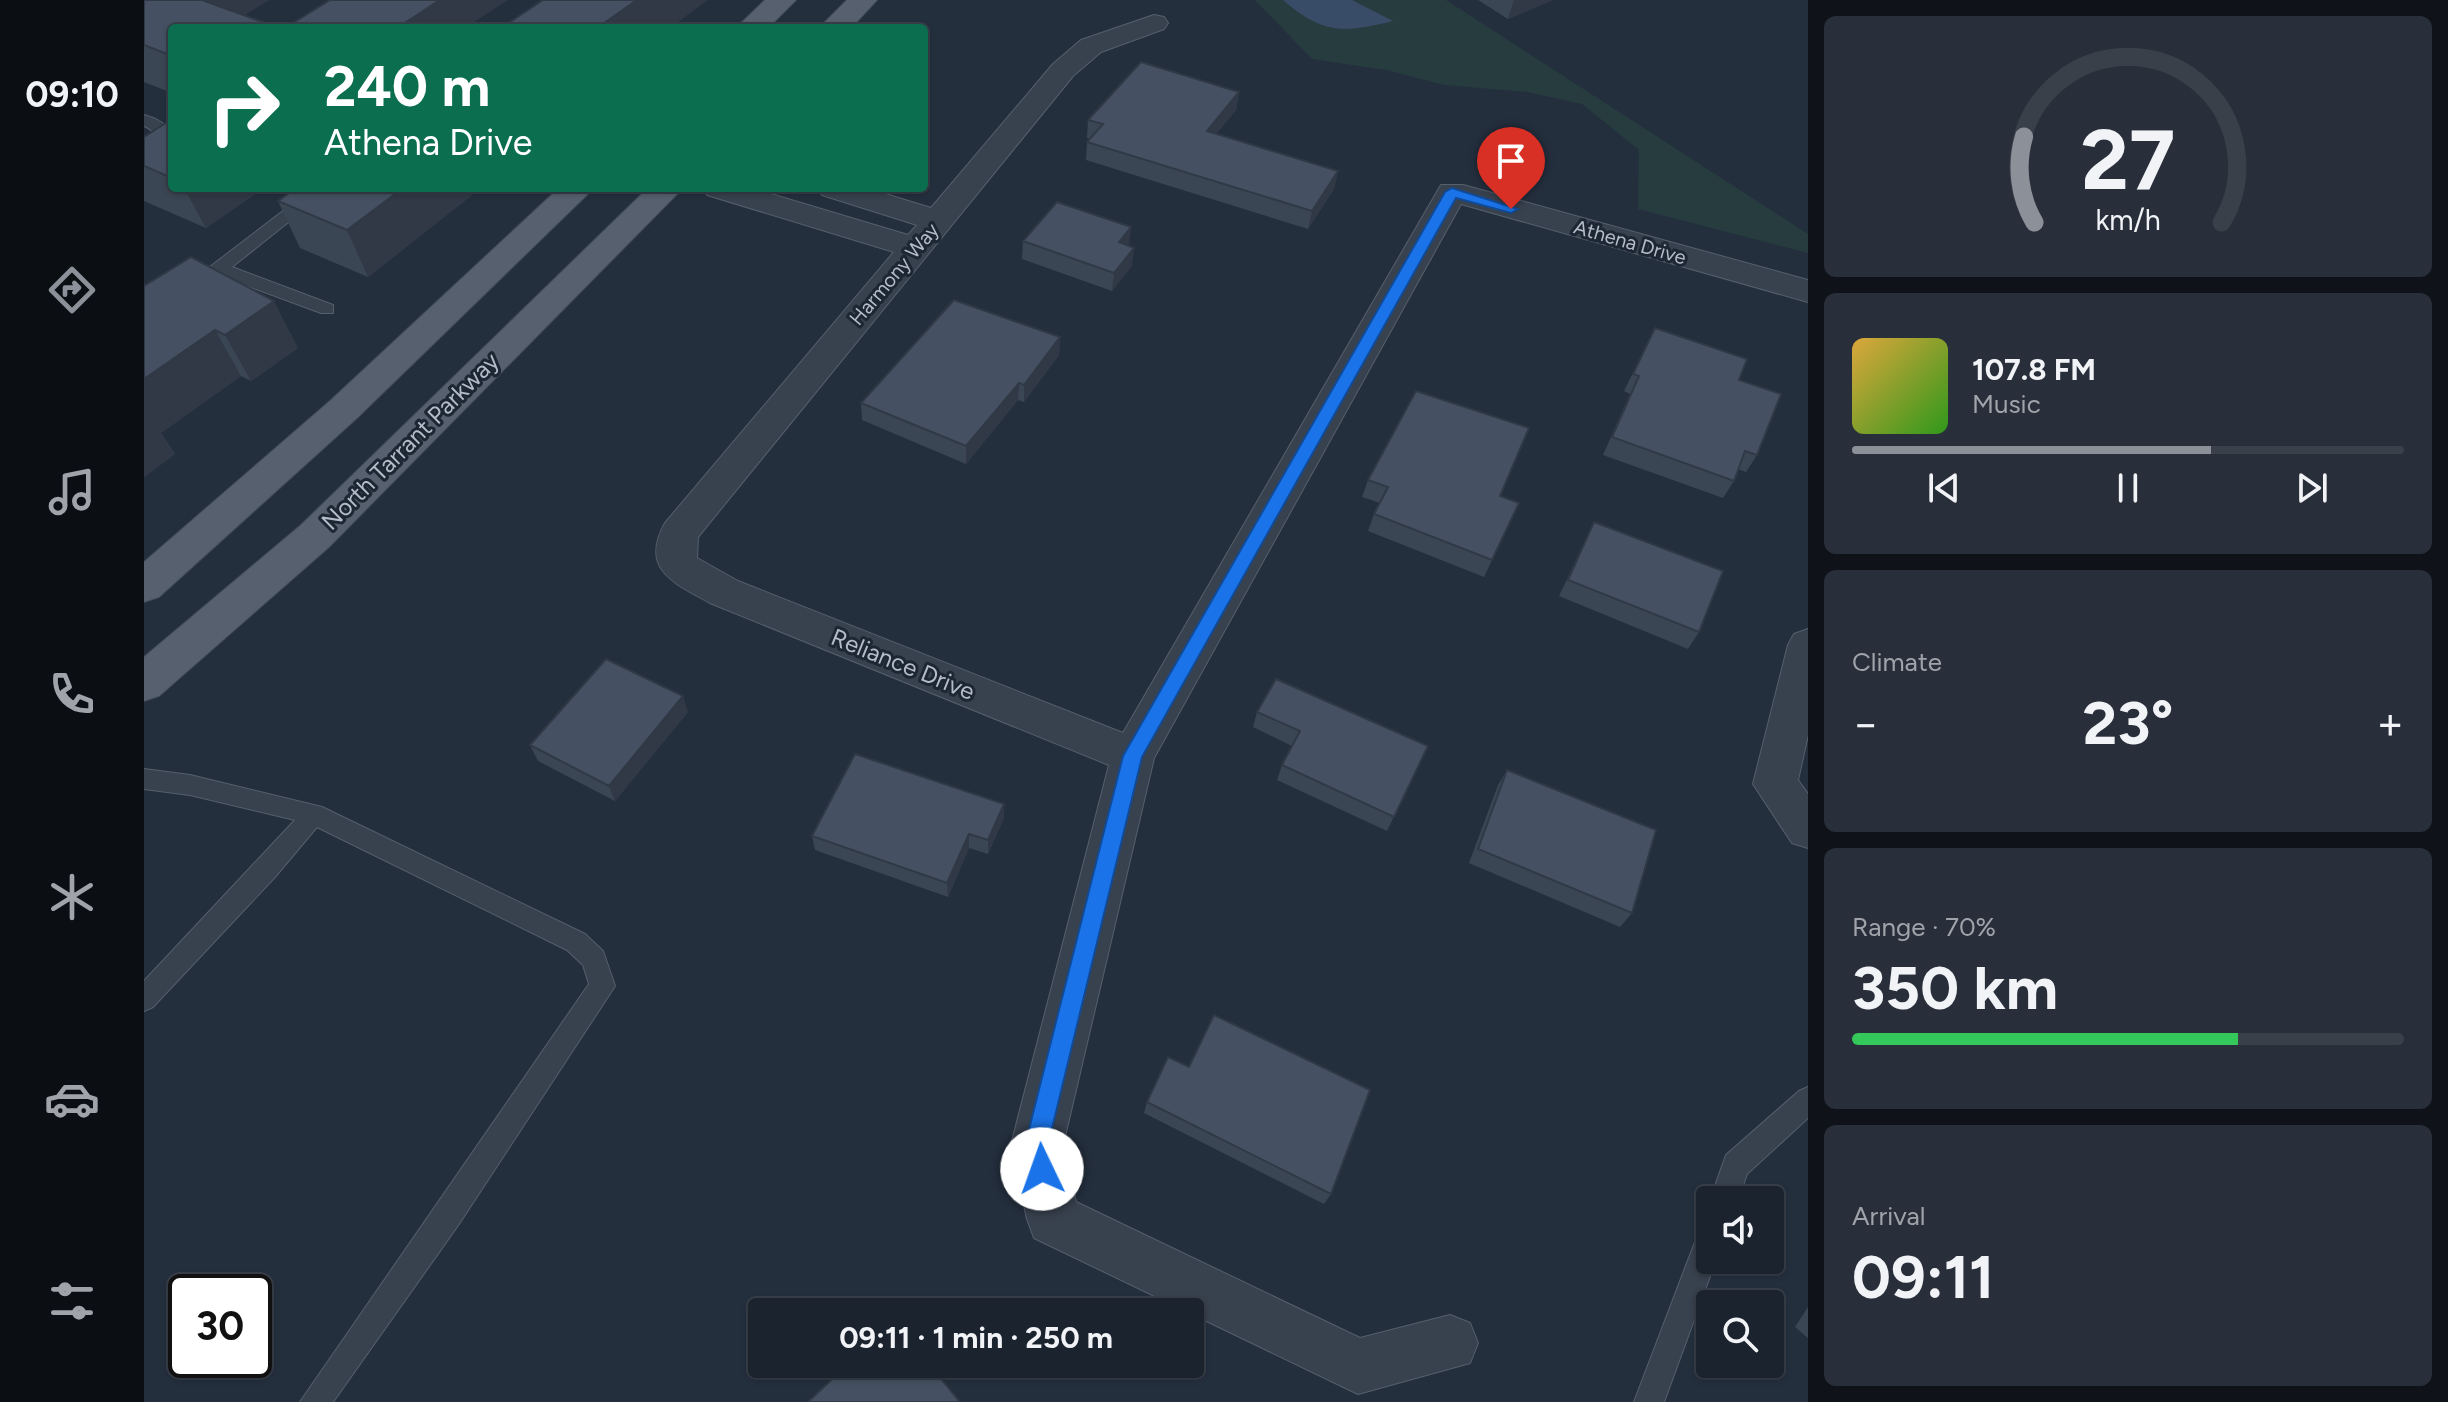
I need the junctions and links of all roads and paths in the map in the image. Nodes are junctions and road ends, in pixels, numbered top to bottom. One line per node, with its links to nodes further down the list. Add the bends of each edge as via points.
1 (782, 0): 4 (main road)
2 (863, 0): 5 (main road)
3 (1154, 23): 13 (street, Harmony Way, via 1091,46 1063,70)
4 (755, 24)
5 (838, 24)
6 (144, 120): 7 (lane, via 159,126)
7 (168, 144)
8 (318, 192): 15 (lane)
9 (574, 192): 22 (main road, via 344,409)
10 (663, 192): 24 (main road, North Tarrant Parkway, via 315,536)
11 (731, 192): 14 (street)
12 (846, 192): 13 (street)
13 (938, 221): 14 (street, Harmony Way)
14 (916, 248): 21 (street, Harmony Way, via 679,533)
15 (220, 269): 17 (lane); 19 (lane)
16 (1808, 291): 25 (street, Athena Drive, via 1452,192)
17 (189, 292): 18 (lane); 20 (lane)
18 (144, 293)
19 (327, 309)
20 (166, 310)
21 (677, 565): 25 (street, Reliance Drive, via 724,592)
22 (144, 586)
23 (1808, 645): 28 (street, via 1775,784)
24 (144, 683)
25 (1133, 756): 33 (street, via 1037,1145 1053,1219 1358,1366)
26 (144, 779): 27 (lane)
27 (314, 814): 29 (lane); 34 (lane, via 576,942 594,959 602,986)
28 (1808, 829)
29 (144, 999)
30 (1808, 1100): 31 (lane, via 1736,1165)
31 (1729, 1186)
32 (1697, 1274): 35 (lane)
33 (1450, 1343)
34 (315, 1402)
35 (1649, 1402)

